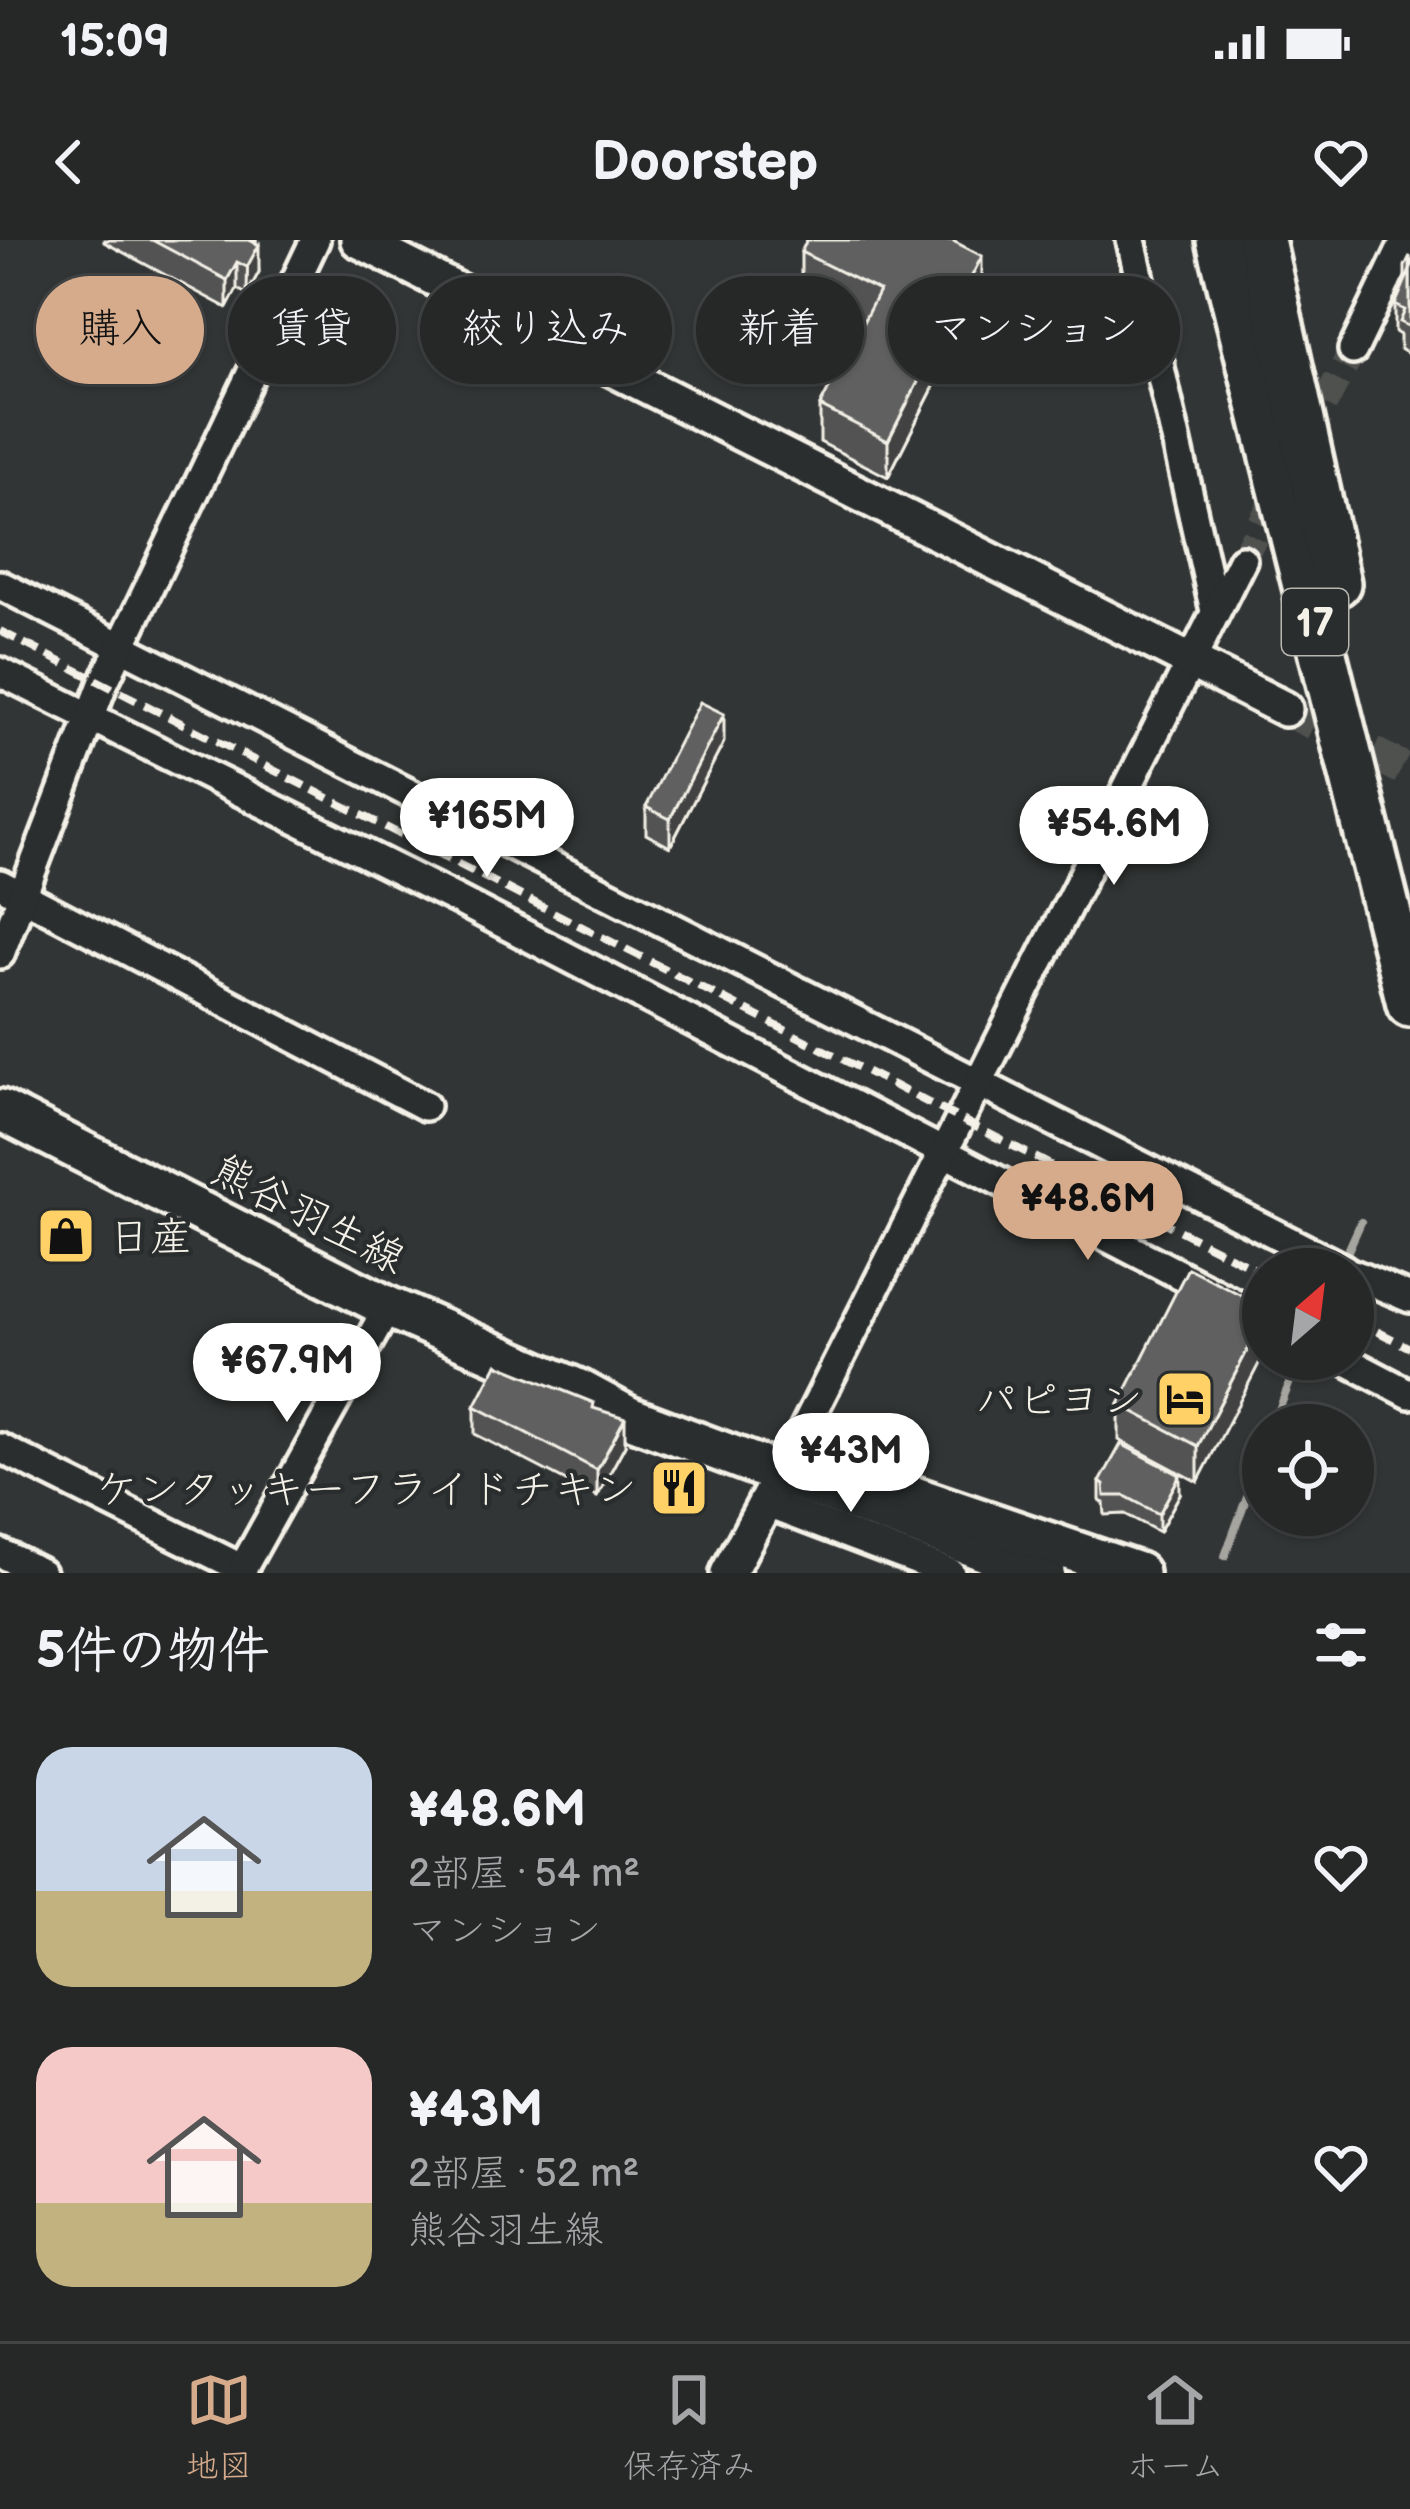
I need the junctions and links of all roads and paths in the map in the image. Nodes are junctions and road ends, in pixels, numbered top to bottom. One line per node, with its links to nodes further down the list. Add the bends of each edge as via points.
1 (315, 240): 11 (street)
2 (358, 240): 12 (street)
3 (1131, 240): 10 (street)
4 (1220, 240): 19 (highway, 17)
5 (1262, 240): 16 (highway, 17)
6 (1406, 240): 7 (street)
7 (1352, 350)
8 (1242, 560): 10 (street)
9 (0, 585): 11 (street)
10 (1215, 611): 12 (street)
11 (122, 646): 15 (street); 20 (street)
12 (1193, 662): 14 (street); 20 (street)
13 (0, 672): 15 (street)
14 (1285, 709)
15 (91, 718): 17 (street); 23 (street)
16 (1410, 885)
17 (11, 890): 18 (street); 21 (street)
18 (0, 954)
19 (1410, 1004)
20 (976, 1084): 23 (street); 24 (street)
21 (425, 1106)
22 (0, 1111): 27 (main road, 熊谷羽生線)
23 (941, 1152): 28 (street); 32 (street)
24 (1302, 1248)
25 (1374, 1283): 26 (street)
26 (1410, 1298)
27 (388, 1306): 32 (main road, 熊谷羽生線, via 580,1391 633,1401); 34 (street)
28 (1242, 1307)
29 (1374, 1375): 30 (street)
30 (1410, 1394)
31 (0, 1448): 34 (street)
32 (778, 1478): 36 (street); 37 (street); 38 (main road, 熊谷羽生線); 39 (main road, 熊谷羽生線)
33 (0, 1553): 35 (street)
34 (242, 1571)
35 (40, 1573)
36 (728, 1573)
37 (950, 1573)
38 (1044, 1573)
39 (1138, 1573)

